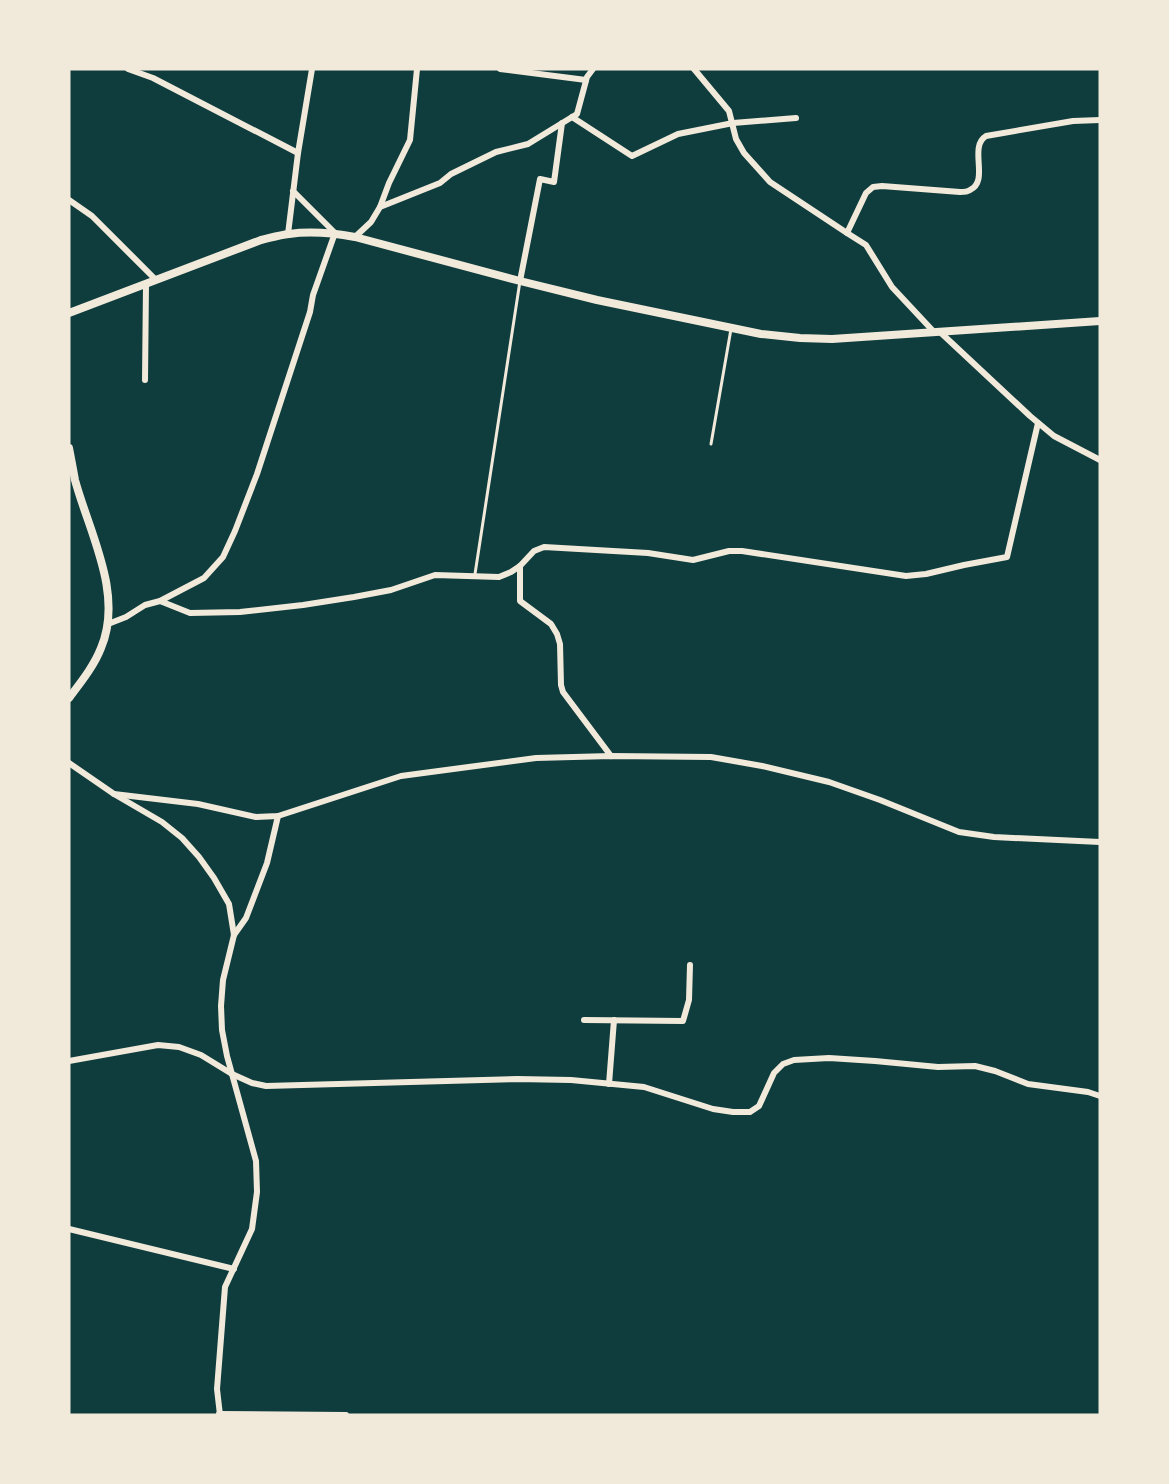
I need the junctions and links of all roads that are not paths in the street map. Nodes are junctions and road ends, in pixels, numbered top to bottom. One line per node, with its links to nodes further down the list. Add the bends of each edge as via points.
1 (128, 69): 13 (street, via 153,78)
2 (312, 69): 13 (street)
3 (417, 69): 16 (street, via 410,140)
4 (500, 69): 7 (street)
5 (593, 69): 7 (street)
6 (694, 69): 12 (street, via 729,111)
7 (586, 80): 8 (street, via 577,114)
8 (572, 117): 11 (street); 12 (street, via 632,156 678,134)
9 (796, 118): 12 (street)
10 (1100, 120): 18 (street, via 986,136 979,146 979,176 971,190 873,187 866,193)
11 (562, 123): 16 (street, via 528,144 496,152 440,183); 22 (street, via 554,183 540,179)
12 (733, 123): 18 (street, via 744,153 770,183)
13 (298, 153): 14 (street)
14 (293, 191): 17 (street); 19 (street)
15 (69, 200): 21 (street, via 92,216)
16 (380, 207): 20 (street)
17 (335, 233): 19 (street); 20 (street); 35 (street, via 257,474 223,557 204,578)
18 (847, 233): 27 (street, via 866,245 892,287)
19 (288, 234): 21 (street, via 261,240)
20 (355, 237): 22 (street)
21 (156, 280): 23 (street)
22 (520, 281): 26 (street); 34 (lane)
23 (146, 284): 24 (street); 28 (street)
24 (69, 313)
25 (1100, 321): 27 (street)
26 (731, 328): 27 (street, via 832,339); 30 (lane)
27 (937, 332): 29 (street)
28 (145, 380)
29 (1038, 423): 32 (street); 33 (street, via 1007,557 906,576 742,551 693,560 648,553 544,547 534,551)
30 (711, 444)
31 (69, 448): 36 (street, via 108,589)
32 (1100, 460)
33 (520, 566): 34 (street, via 499,577); 38 (street, via 520,601 551,624 557,634 563,692)
34 (475, 576): 35 (street, via 435,575 391,590 240,612 190,613)
35 (160, 601): 36 (street)
36 (108, 624): 37 (street, via 102,648)
37 (69, 698)
38 (611, 756): 41 (street, via 536,759 401,777); 42 (street, via 721,758 829,783 959,832)
39 (69, 763): 40 (street)
40 (114, 794): 41 (street, via 198,804 256,817); 43 (street, via 162,822 199,857 229,904)
41 (278, 816): 43 (street, via 267,863 246,918)
42 (1100, 842)
43 (234, 935): 48 (street, via 221,1006)
44 (690, 965): 46 (street, via 689,1000 683,1022)
45 (584, 1020): 46 (street)
46 (614, 1020): 49 (street)
47 (69, 1061): 48 (street, via 158,1045 201,1055)
48 (232, 1074): 49 (street, via 266,1086 517,1079); 52 (street, via 256,1161 257,1192 252,1228)
49 (609, 1084): 50 (street, via 644,1087 713,1109 750,1112 759,1106 774,1073 783,1064 829,1058 938,1067 975,1066 1028,1084)
50 (1100, 1096)
51 (69, 1229): 52 (street)
52 (234, 1269): 53 (street, via 225,1287 217,1389)
53 (220, 1415): 54 (street)
54 (346, 1415)

